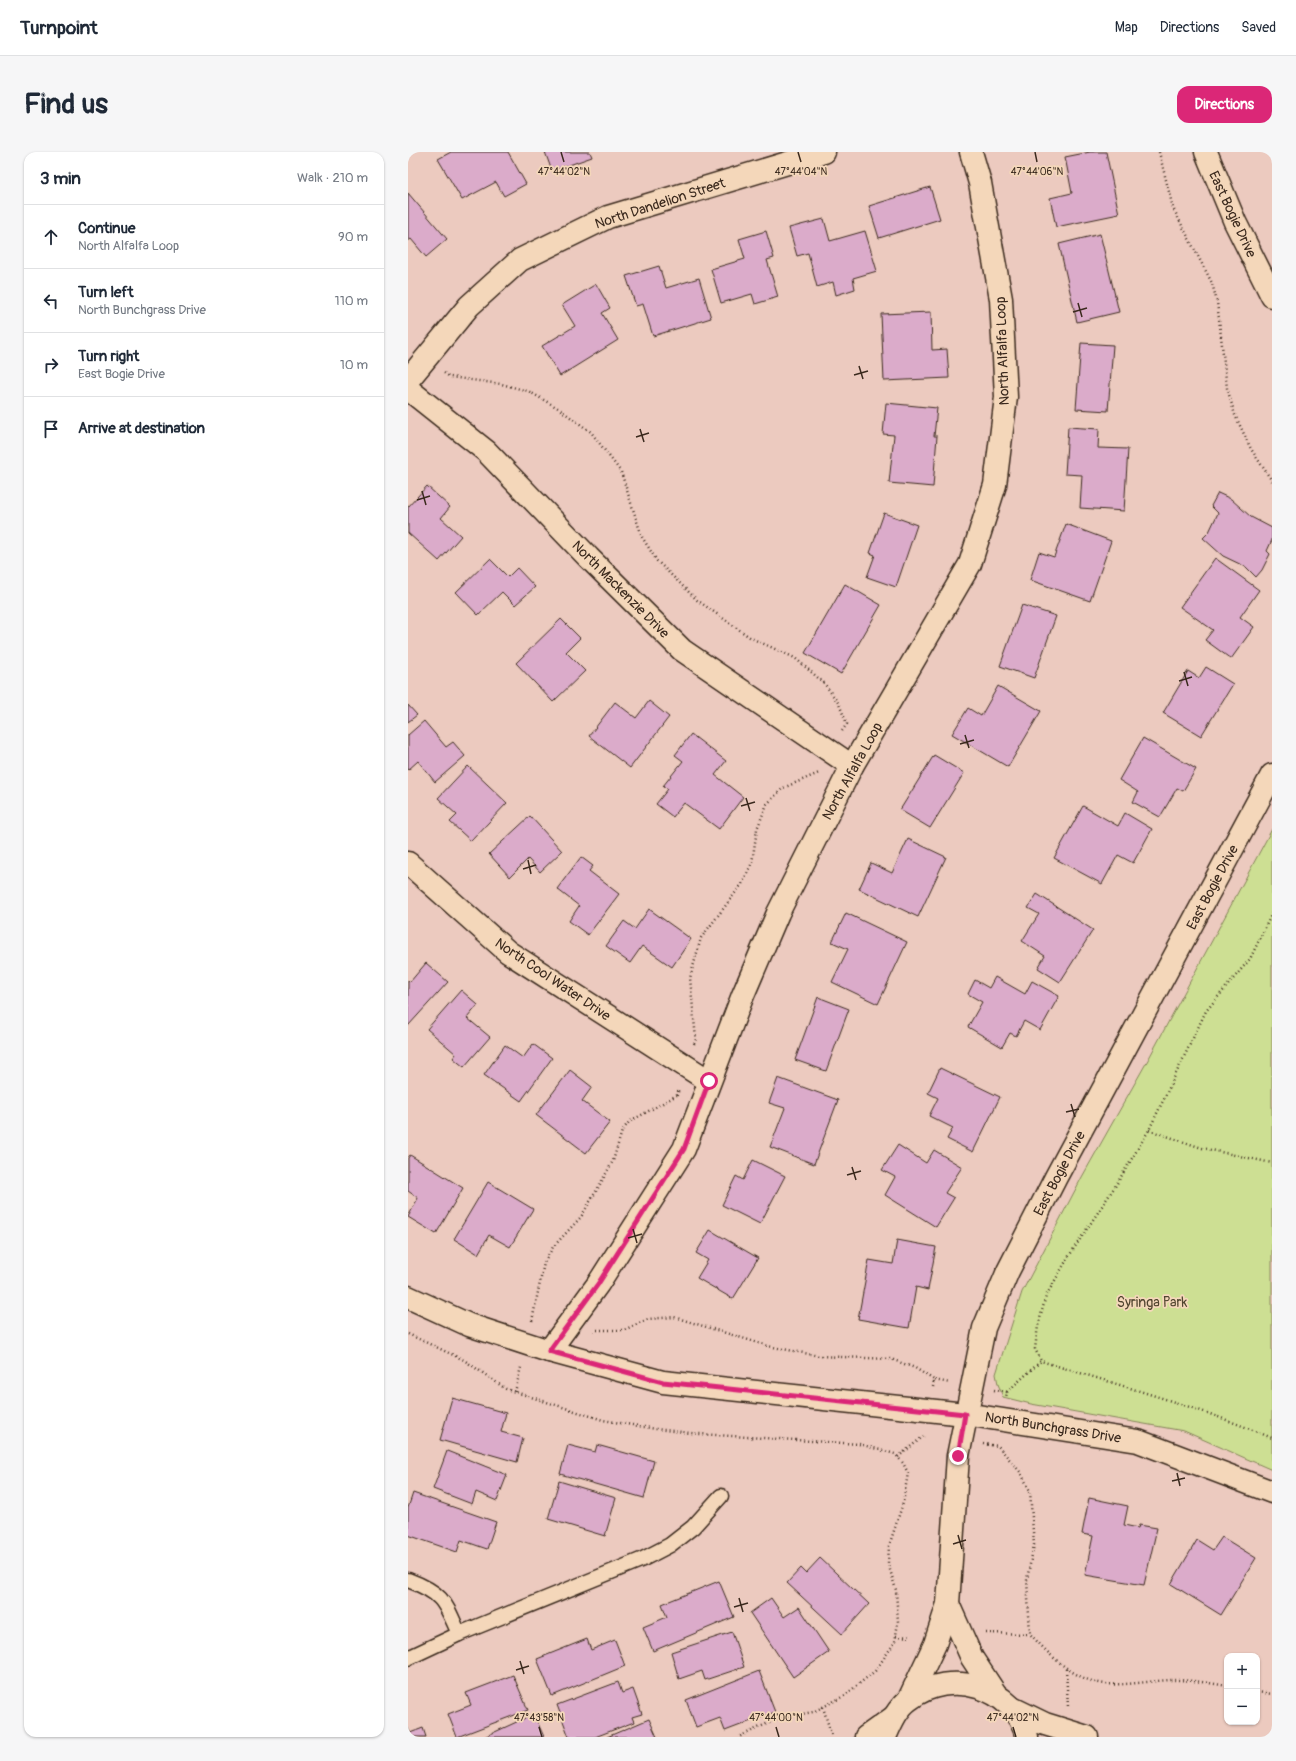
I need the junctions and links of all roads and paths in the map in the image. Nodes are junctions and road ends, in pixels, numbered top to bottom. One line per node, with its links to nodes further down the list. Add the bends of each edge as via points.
1 (824, 152): 7 (street, North Dandelion Street, via 608,217 520,260 469,306)
2 (971, 152): 11 (street, North Alfalfa Loop, via 980,183 1001,299 1006,397 995,485 970,564)
3 (1159, 152): 9 (path, via 1173,208 1212,283 1217,302 1227,388 1235,415 1251,449)
4 (1206, 152): 5 (street, East Bogie Drive, via 1235,222)
5 (1272, 296)
6 (450, 377): 10 (path, via 501,384 528,391 558,408 591,432 621,472 642,538 657,561 697,600 751,638 795,658 824,683 839,704)
7 (408, 380)
8 (408, 389): 11 (street, North Mackenzie Drive, via 486,451 682,650)
9 (1272, 481)
10 (846, 724)
11 (852, 766): 17 (street, North Alfalfa Loop, via 778,912)
12 (818, 774): 16 (path, via 783,788 767,804 757,829 752,863 742,884 701,938 690,978)
13 (1272, 775): 28 (street, East Bogie Drive, via 1008,1271 984,1328)
14 (408, 863): 17 (street, North Cool Water Drive, via 508,952)
15 (1272, 913): 19 (path, via 1250,958 1206,1011)
16 (696, 1039)
17 (709, 1081): 24 (street, North Alfalfa Loop, via 684,1149 598,1284)
18 (677, 1095): 22 (path, via 629,1122 622,1131 613,1161 581,1217 553,1247 544,1263)
19 (1148, 1130): 20 (path, via 1202,1148); 25 (path, via 1046,1296 1035,1349)
20 (1272, 1163)
21 (408, 1297): 24 (street, North Bunchgrass Drive, via 469,1325)
22 (532, 1321)
23 (599, 1331): 26 (path, via 624,1330 648,1319 674,1317 768,1346 811,1354 891,1359 915,1368)
24 (549, 1351): 28 (street, North Bunchgrass Drive, via 663,1382)
25 (1041, 1361): 27 (path); 30 (path, via 1178,1403)
26 (934, 1380)
27 (1007, 1392)
28 (965, 1414): 33 (street, North Bunchgrass Drive, via 1138,1440); 36 (street, East Bogie Drive, via 958,1456)
29 (925, 1434): 32 (path)
30 (1272, 1438)
31 (998, 1446): 39 (path, via 1021,1473 1030,1491 1034,1545 1027,1579 1030,1634)
32 (898, 1457)
33 (1272, 1492)
34 (721, 1496): 37 (lane, via 692,1527 670,1545 643,1559)
35 (408, 1580): 37 (lane, via 434,1592 446,1604)
36 (948, 1604): 42 (street, East Bogie Drive, via 972,1658); 44 (street, East Bogie Drive, via 935,1644)
37 (459, 1634): 38 (lane)
38 (408, 1658)
39 (1066, 1668): 40 (path, via 1085,1678 1105,1684 1176,1680); 48 (path)
40 (1224, 1686)
41 (1260, 1692): 43 (path)
42 (995, 1693): 44 (street, via 974,1685 952,1682 929,1688); 46 (street)
43 (1272, 1694)
44 (909, 1699): 47 (street)
45 (823, 1707): 49 (path)
46 (1012, 1708): 48 (street, via 1045,1724); 52 (street)
47 (894, 1717): 50 (street); 51 (street)
48 (1078, 1734)
49 (832, 1737)
50 (866, 1737)
51 (885, 1737)
52 (1027, 1737)

